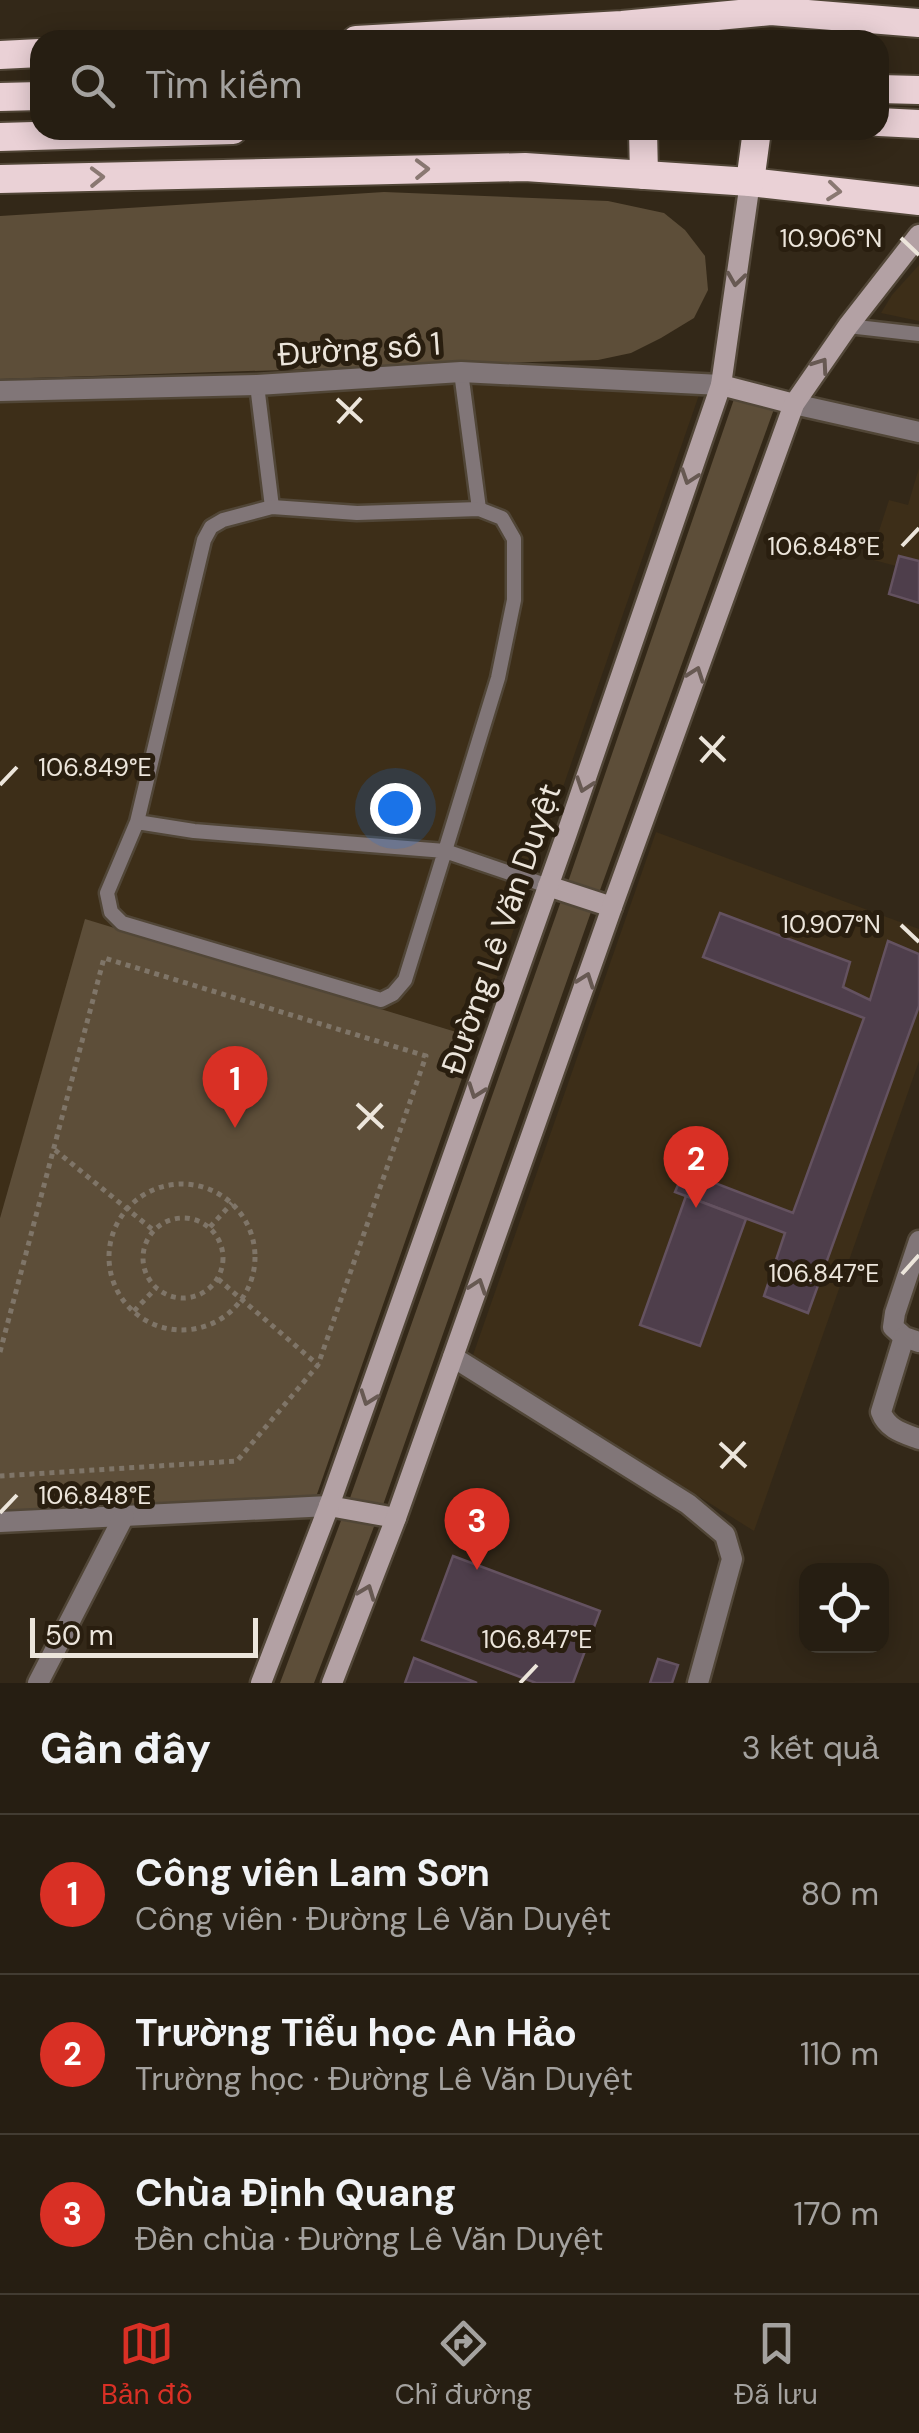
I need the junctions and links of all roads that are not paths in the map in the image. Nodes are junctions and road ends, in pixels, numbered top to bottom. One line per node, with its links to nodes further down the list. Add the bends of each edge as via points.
1 (772, 4): 2 (highway); 3 (highway); 4 (highway)
2 (919, 22)
3 (651, 30)
4 (769, 30)
5 (30, 53): 6 (highway)
6 (0, 54)
7 (889, 89): 8 (highway)
8 (919, 90)
9 (30, 96): 10 (highway)
10 (0, 98)
11 (889, 122): 12 (highway)
12 (919, 124)
13 (30, 136): 14 (highway)
14 (0, 137)
15 (643, 140): 17 (highway)
16 (756, 140): 19 (highway)
17 (644, 174): 18 (highway, one-way to 17, via 525,167); 19 (highway)
18 (0, 179)
19 (750, 182): 20 (highway, one-way to 20); 26 (main road, Đường Lê Văn Duyệt, one-way to 26)
20 (919, 201)
21 (919, 236): 22 (main road)
22 (848, 326): 23 (lane); 28 (main road, one-way to 22)
23 (919, 334)
24 (461, 372): 25 (street, Đường số 1); 26 (street, Đường số 1); 31 (lane)
25 (257, 385): 27 (street, Đường số 1); 30 (lane)
26 (721, 385): 28 (main road); 34 (main road, Đường Lê Văn Duyệt, one-way to 34)
27 (0, 391)
28 (794, 404): 29 (street); 35 (main road, one-way to 28)
29 (919, 432)
30 (272, 507): 31 (lane, via 358,514); 32 (lane, via 224,520 204,540)
31 (479, 509): 33 (lane, via 502,518 514,539 514,600 498,678)
32 (137, 822): 33 (lane); 33 (lane, via 108,894 111,912 122,923 381,1000 405,980)
33 (445, 851): 34 (lane)
34 (548, 886): 35 (main road); 40 (main road, Đường Lê Văn Duyệt, one-way to 40)
35 (612, 907): 38 (main road, one-way to 35)
36 (919, 1241): 37 (street, via 893,1327)
37 (911, 1339): 39 (street, via 882,1412 885,1422)
38 (453, 1357): 42 (main road); 47 (street, via 688,1504 726,1535 732,1559)
39 (919, 1439)
40 (330, 1506): 41 (street); 42 (main road); 45 (main road, Đường Lê Văn Duyệt)
41 (124, 1516): 43 (street); 44 (street)
42 (396, 1518): 46 (main road, one-way to 42)
43 (0, 1522)
44 (38, 1683)
45 (261, 1683)
46 (332, 1683)
47 (698, 1683)

